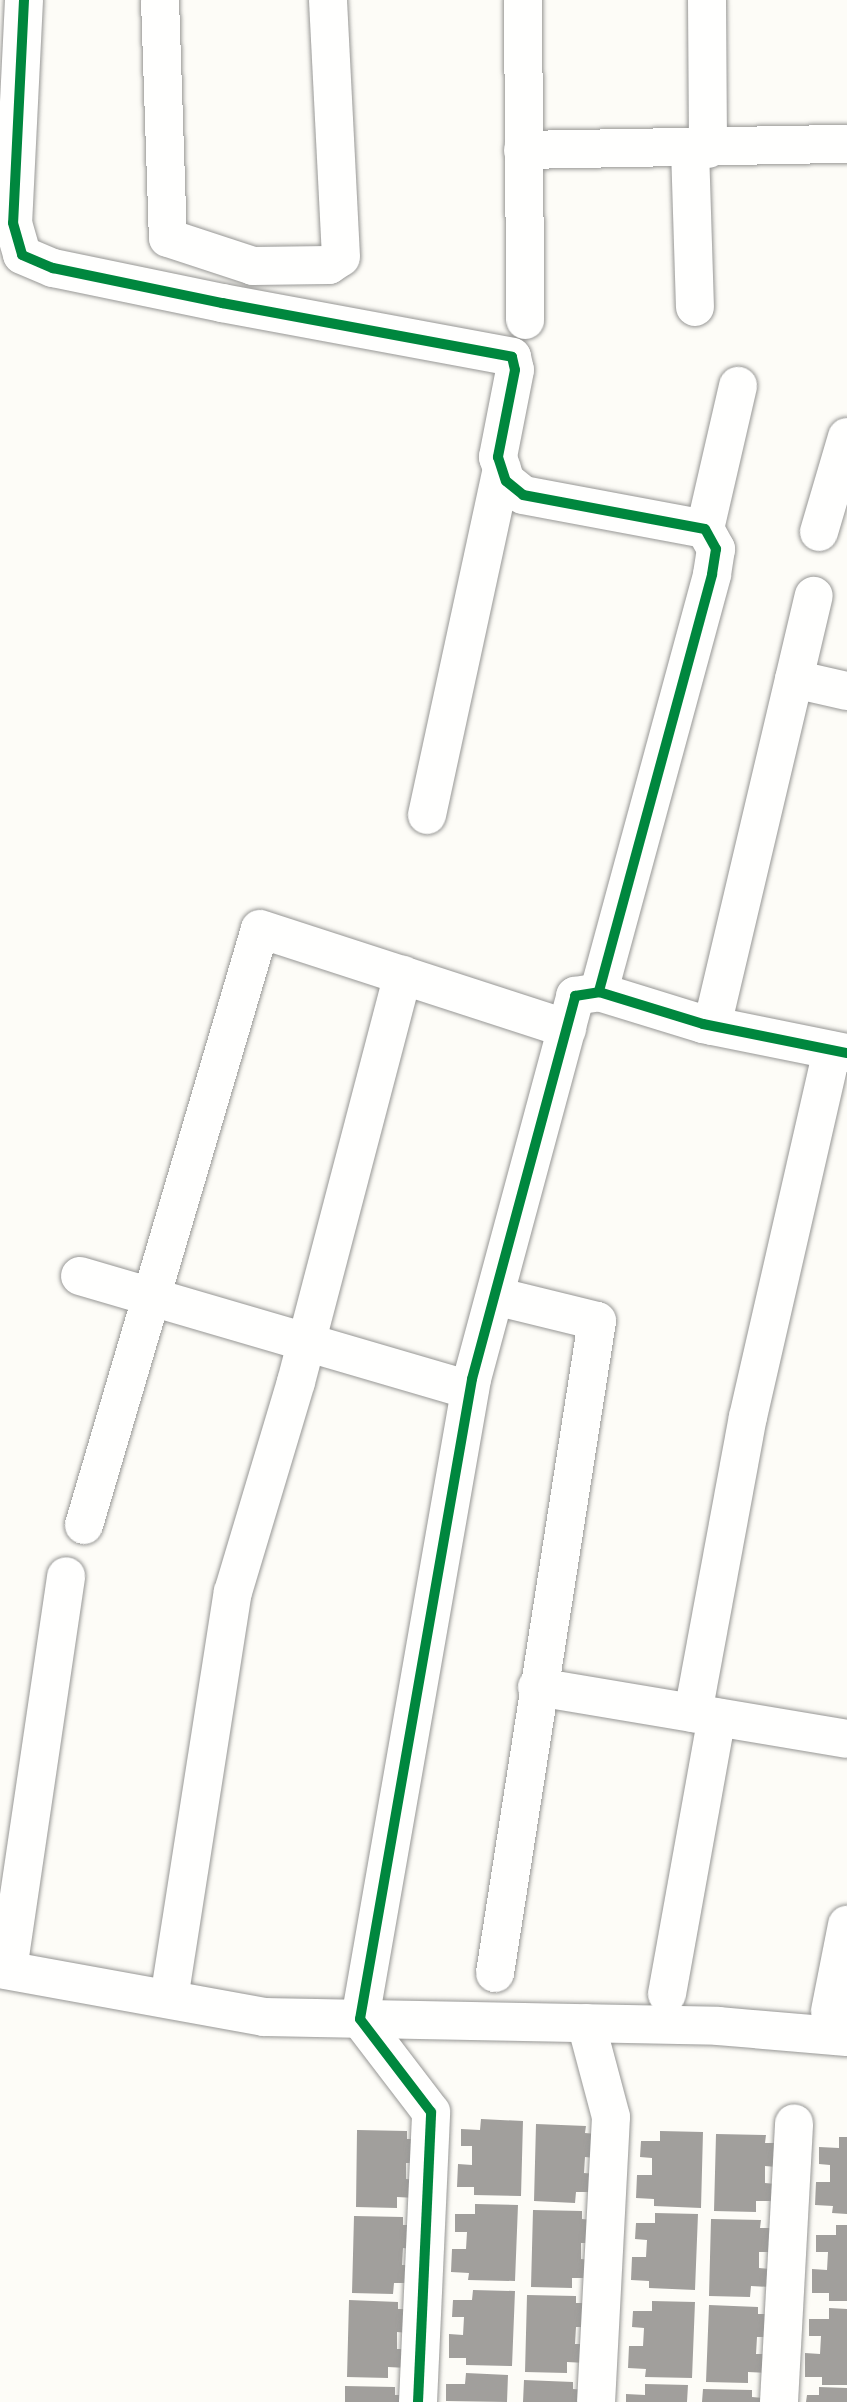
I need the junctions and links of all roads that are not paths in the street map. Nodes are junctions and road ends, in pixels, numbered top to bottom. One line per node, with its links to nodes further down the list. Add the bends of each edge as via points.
1 (24, 0): 12 (street, via 13,223 22,255 53,268)
2 (160, 0): 9 (street, via 168,238 253,266)
3 (328, 0): 9 (street, via 341,257)
4 (523, 0): 8 (street)
5 (707, 0): 7 (street)
6 (847, 145): 7 (street)
7 (699, 149): 8 (street); 10 (street)
8 (523, 150): 11 (street)
9 (334, 262): 12 (street)
10 (695, 307)
11 (525, 320)
12 (339, 324): 15 (street, via 512,356 515,370 498,457)
13 (738, 386): 16 (street)
14 (847, 437): 17 (street)
15 (502, 469): 16 (street, via 506,481 523,495); 21 (street)
16 (705, 529): 23 (street, via 716,550 712,575)
17 (819, 533)
18 (814, 596): 19 (street)
19 (794, 679): 20 (street); 24 (street)
20 (847, 691)
21 (427, 815)
22 (403, 975): 25 (street); 29 (street, via 260,929); 30 (street)
23 (598, 992): 24 (street); 25 (street, via 575,996)
24 (712, 1026): 26 (street)
25 (566, 1030): 28 (street)
26 (839, 1052): 35 (street, via 748,1417)
27 (80, 1276): 29 (street)
28 (495, 1296): 31 (street); 34 (street, via 597,1321)
29 (152, 1297): 30 (street); 32 (street)
30 (306, 1342): 31 (street); 41 (street, via 233,1592)
31 (470, 1390): 42 (street)
32 (83, 1525)
33 (66, 1576): 38 (street)
34 (537, 1687): 35 (street); 39 (street)
35 (705, 1715): 36 (street); 40 (street)
36 (847, 1739)
37 (847, 1925): 44 (street)
38 (4, 1970): 41 (street)
39 (495, 1973)
40 (667, 1994)
41 (169, 1999): 42 (street, via 264,2017)
42 (360, 2019): 43 (street); 46 (street, via 431,2112)
43 (586, 2023): 44 (street); 47 (street, via 611,2117)
44 (838, 2024)
45 (794, 2123): 48 (street)
46 (418, 2402)
47 (596, 2402)
48 (779, 2402)

